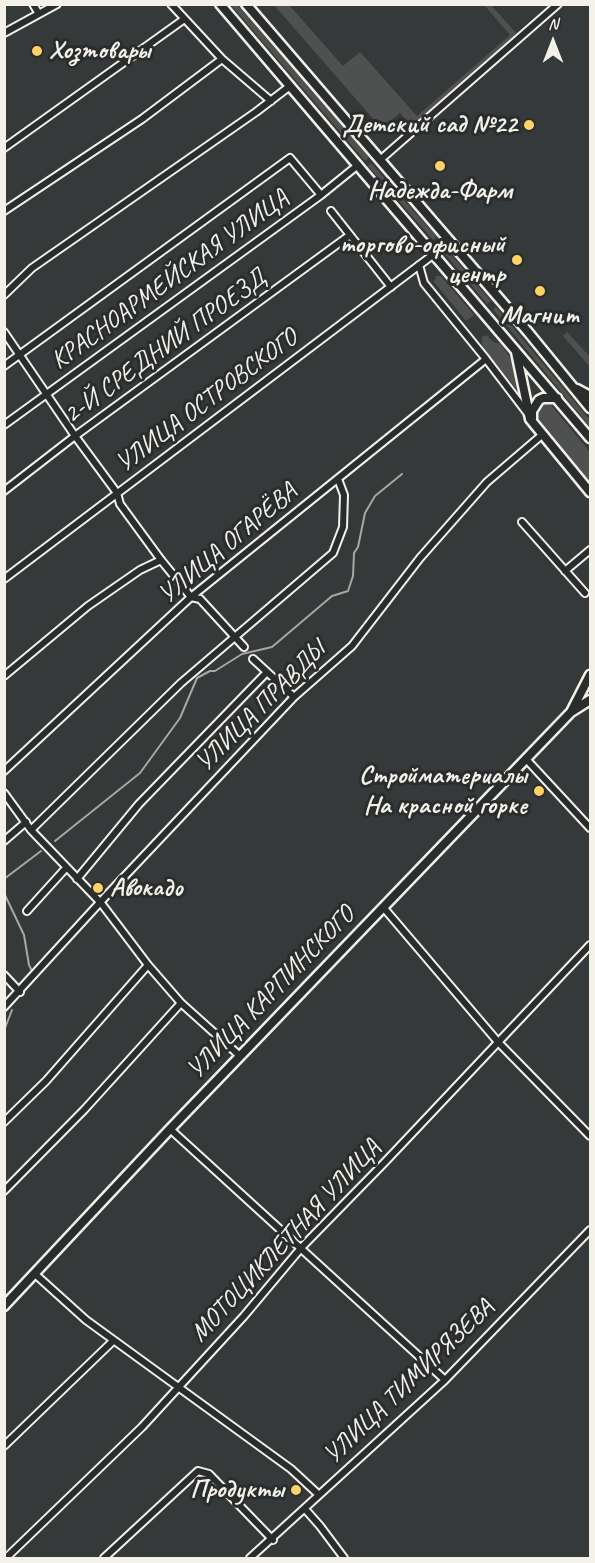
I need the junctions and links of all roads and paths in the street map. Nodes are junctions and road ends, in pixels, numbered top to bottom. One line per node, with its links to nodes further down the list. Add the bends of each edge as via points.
1 (33, 4): 7 (street)
2 (57, 4): 7 (street)
3 (171, 4): 8 (street)
4 (220, 4): 11 (main road)
5 (246, 4): 14 (main road)
6 (558, 4): 14 (street)
7 (39, 14): 9 (street)
8 (183, 20): 10 (street); 13 (street)
9 (4, 33)
10 (222, 59): 12 (street); 17 (street, via 142,119)
11 (290, 87): 12 (street); 15 (main road)
12 (271, 101): 24 (street, via 32,268)
13 (4, 148)
14 (380, 160): 20 (main road)
15 (358, 165): 16 (street, КРАСНОАРМЕЙСКАЯ УЛИЦА); 21 (main road)
16 (321, 195): 27 (street, via 291,158); 31 (street, КРАСНОАРМЕЙСКАЯ УЛИЦА)
17 (4, 211)
18 (331, 211): 19 (street)
19 (350, 235): 23 (street); 38 (street, 2-Й СРЕДНИЙ ПРОЕЗД)
20 (450, 241): 21 (main road); 30 (main road)
21 (434, 254): 22 (street, УЛИЦА ОСТРОВСКОГО); 26 (main road)
22 (419, 265): 23 (street, УЛИЦА ОСТРОВСКОГО); 28 (street, via 424,284)
23 (391, 287): 43 (street, УЛИЦА ОСТРОВСКОГО)
24 (4, 295)
25 (4, 332): 27 (street)
26 (515, 349): 33 (main road); 35 (main road)
27 (20, 354): 29 (street); 31 (street)
28 (486, 359): 35 (street); 40 (street, УЛИЦА ОГАРЁВА)
29 (4, 366)
30 (574, 387): 32 (main road); 34 (main road)
31 (47, 394): 36 (street, КРАСНОАРМЕЙСКАЯ УЛИЦА); 38 (street)
32 (591, 396)
33 (557, 398): 35 (main road, via 538,400); 39 (main road)
34 (591, 408)
35 (531, 418): 37 (main road)
36 (4, 425)
37 (543, 434): 42 (main road); 57 (street, УЛИЦА ПРАВДЫ, via 487,482 420,558 352,646)
38 (75, 436): 41 (street, 2-Й СРЕДНИЙ ПРОЕЗД); 43 (street)
39 (591, 438)
40 (338, 479): 50 (street, УЛИЦА ОГАРЁВА); 51 (street, via 344,495 343,527 333,553)
41 (4, 491)
42 (591, 492)
43 (117, 493): 46 (street, via 120,504); 48 (street, УЛИЦА ОСТРОВСКОГО)
44 (522, 522): 47 (street)
45 (591, 550): 47 (street)
46 (160, 560): 50 (street); 56 (street, via 88,606)
47 (565, 571): 49 (street)
48 (4, 579)
49 (585, 593)
50 (191, 597): 51 (street, via 200,599); 61 (street, УЛИЦА ОГАРЁВА)
51 (234, 638): 52 (street); 65 (street, via 181,683)
52 (244, 647)
53 (253, 659): 54 (street)
54 (266, 673): 57 (street); 68 (street, via 139,804)
55 (591, 675): 59 (main road, УЛИЦА КАРПИНСКОГО)
56 (4, 676)
57 (294, 697): 69 (street, УЛИЦА ПРАВДЫ)
58 (591, 700): 59 (main road, УЛИЦА КАРПИНСКОГО)
59 (571, 712): 60 (main road, УЛИЦА КАРПИНСКОГО)
60 (526, 759): 64 (street); 70 (main road, УЛИЦА КАРПИНСКОГО)
61 (4, 771)
62 (4, 793): 63 (street)
63 (26, 822): 65 (street); 66 (street)
64 (591, 828)
65 (31, 830): 67 (street)
66 (4, 841)
67 (66, 868): 68 (street); 71 (street)
68 (77, 879): 69 (street)
69 (101, 903): 73 (street); 75 (street, УЛИЦА ПРАВДЫ)
70 (383, 907): 78 (street); 79 (main road, УЛИЦА КАРПИНСКОГО)
71 (27, 911)
72 (591, 945): 78 (street, МОТОЦИКЛЕТНАЯ УЛИЦА)
73 (148, 965): 76 (street); 80 (street, via 46,1081)
74 (4, 975): 75 (street)
75 (20, 992): 77 (street, УЛИЦА ПРАВДЫ)
76 (181, 1004): 79 (street); 83 (street)
77 (4, 1007)
78 (498, 1042): 82 (street); 85 (street, МОТОЦИКЛЕТНАЯ УЛИЦА)
79 (240, 1056): 81 (main road, УЛИЦА КАРПИНСКОГО)
80 (4, 1122)
81 (170, 1129): 85 (street); 86 (main road, УЛИЦА КАРПИНСКОГО)
82 (591, 1136)
83 (4, 1191)
84 (591, 1230): 89 (street, УЛИЦА ТИМИРЯЗЕВА)
85 (301, 1248): 89 (street); 90 (street, МОТОЦИКЛЕТНАЯ УЛИЦА)
86 (35, 1274): 87 (main road, УЛИЦА КАРПИНСКОГО); 88 (street)
87 (4, 1306)
88 (113, 1341): 90 (street); 91 (street)
89 (445, 1380): 92 (street, УЛИЦА ТИМИРЯЗЕВА)
90 (177, 1388): 92 (street, via 291,1469); 95 (street, МОТОЦИКЛЕТНАЯ УЛИЦА)
91 (4, 1446)
92 (319, 1495): 93 (street, УЛИЦА ТИМИРЯЗЕВА)
93 (305, 1509): 94 (street, УЛИЦА ТИМИРЯЗЕВА); 98 (street)
94 (273, 1540): 96 (street, via 209,1474 198,1471); 97 (street, УЛИЦА ТИМИРЯЗЕВА)
95 (6, 1558)
96 (104, 1558)
97 (250, 1558)
98 (344, 1558)

